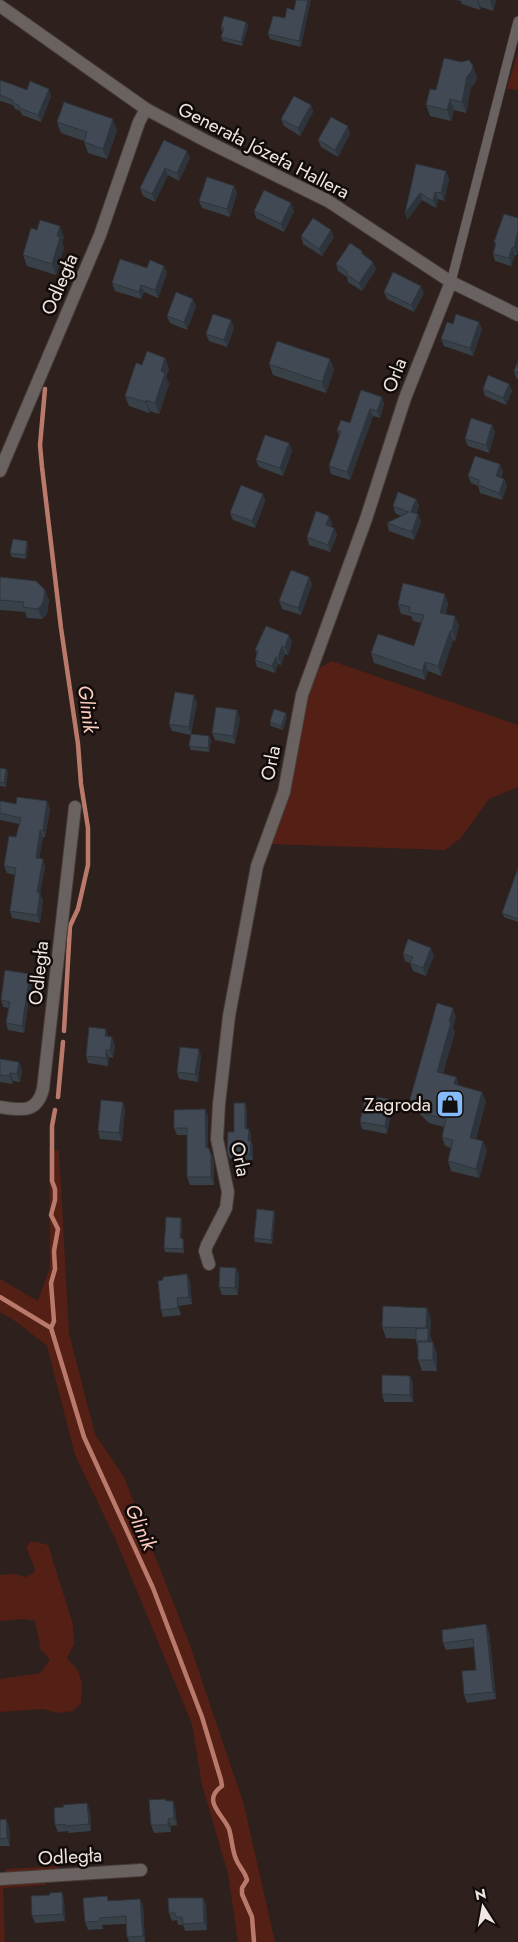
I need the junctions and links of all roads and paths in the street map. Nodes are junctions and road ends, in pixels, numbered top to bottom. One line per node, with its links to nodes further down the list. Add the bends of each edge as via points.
1 (0, 6): 3 (street, Generała Józefa Hallera)
2 (518, 21): 4 (lane)
3 (146, 109): 4 (street, Generała Józefa Hallera, via 328,201); 6 (street, Odległa, via 100,235)
4 (451, 282): 5 (street, Generała Józefa Hallera); 9 (street, Orla, via 404,398 366,519 302,695 284,792 257,866 229,1016 219,1104 217,1139 228,1201 206,1245)
5 (518, 315)
6 (0, 472)
7 (75, 807): 8 (street, Odległa, via 44,1089 41,1098 30,1109)
8 (0, 1107)
9 (209, 1264)
10 (141, 1870): 11 (street, Odległa)
11 (0, 1879)

